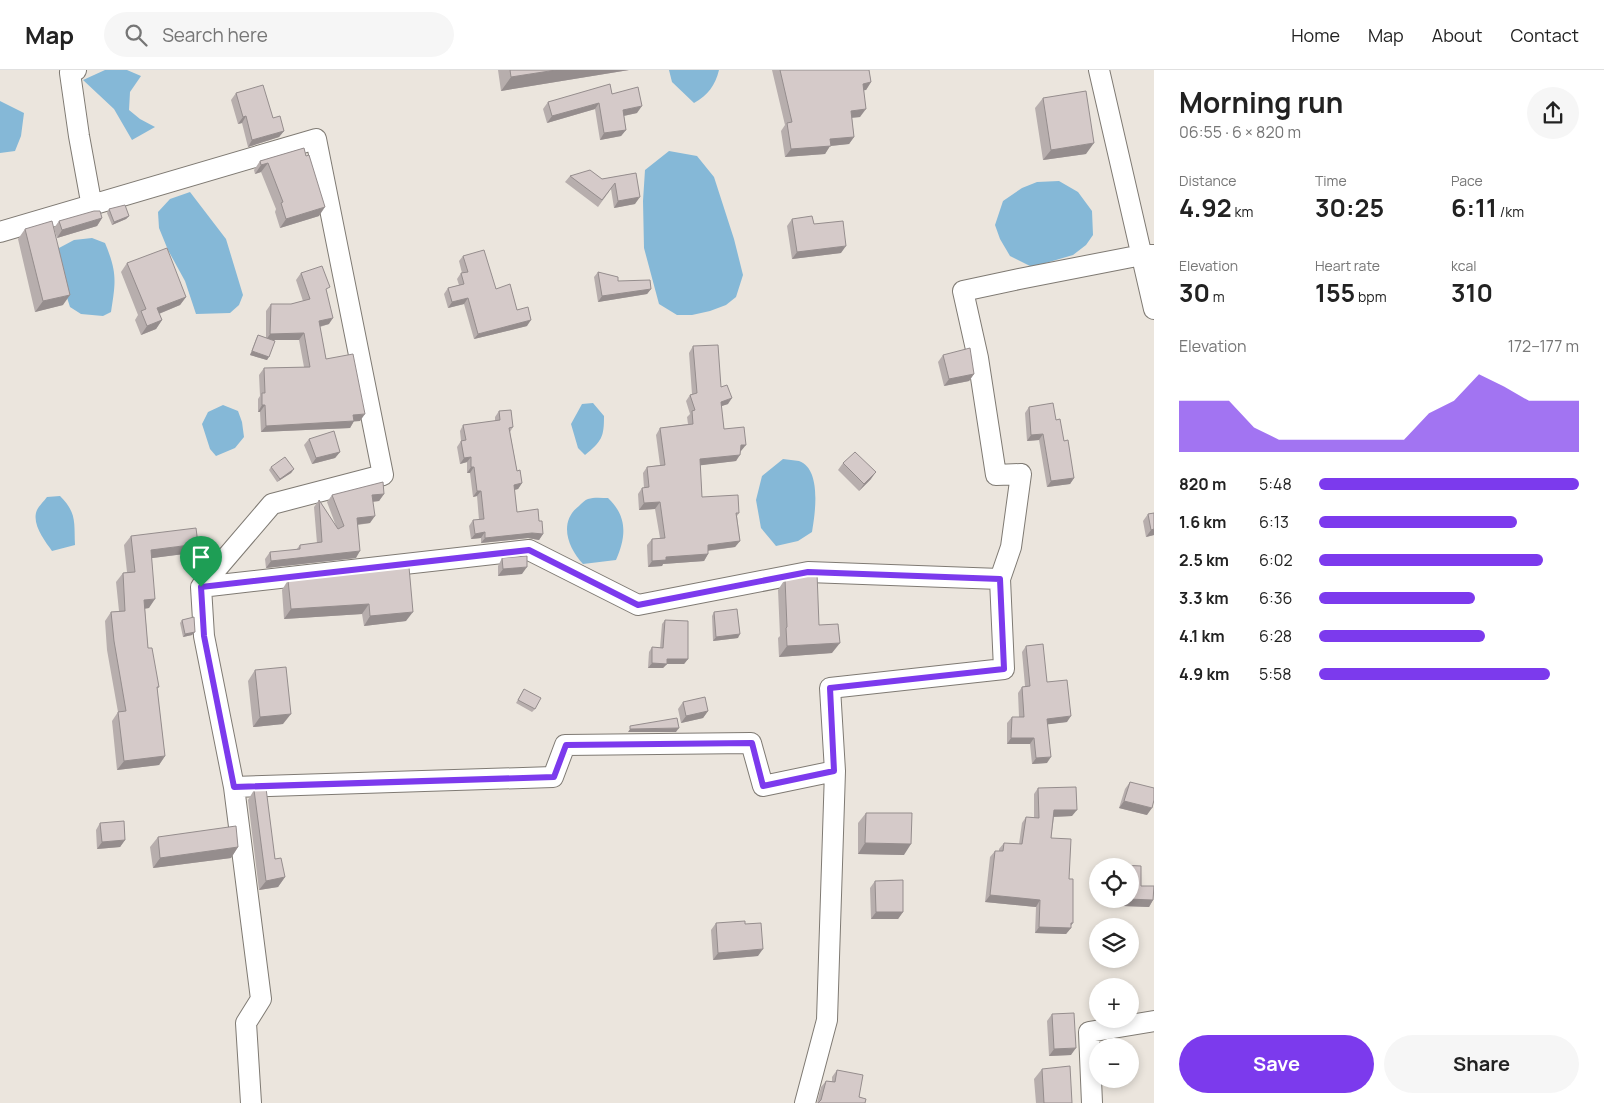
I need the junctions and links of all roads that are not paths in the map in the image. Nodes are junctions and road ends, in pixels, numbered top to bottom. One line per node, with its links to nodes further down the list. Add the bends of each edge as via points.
1 (76, 70): 3 (street, via 70,73)
2 (1099, 70): 5 (street)
3 (92, 207): 4 (street); 8 (street, via 316,139 384,475 272,504)
4 (0, 232)
5 (1148, 255): 6 (street); 7 (street, via 963,291 978,358 996,475 1020,474 1011,547)
6 (1154, 309)
7 (1000, 579): 8 (street, via 808,572 638,605 529,550); 9 (street, via 1004,669 830,688)
8 (201, 587): 10 (street, via 204,636)
9 (834, 771): 10 (street, via 763,786 752,743 566,745 554,777); 13 (street, via 827,1020)
10 (234, 787): 12 (street, via 261,999 246,1023)
11 (1154, 1021): 14 (street, via 1088,1032)
12 (251, 1103)
13 (805, 1103)
14 (1092, 1103)

